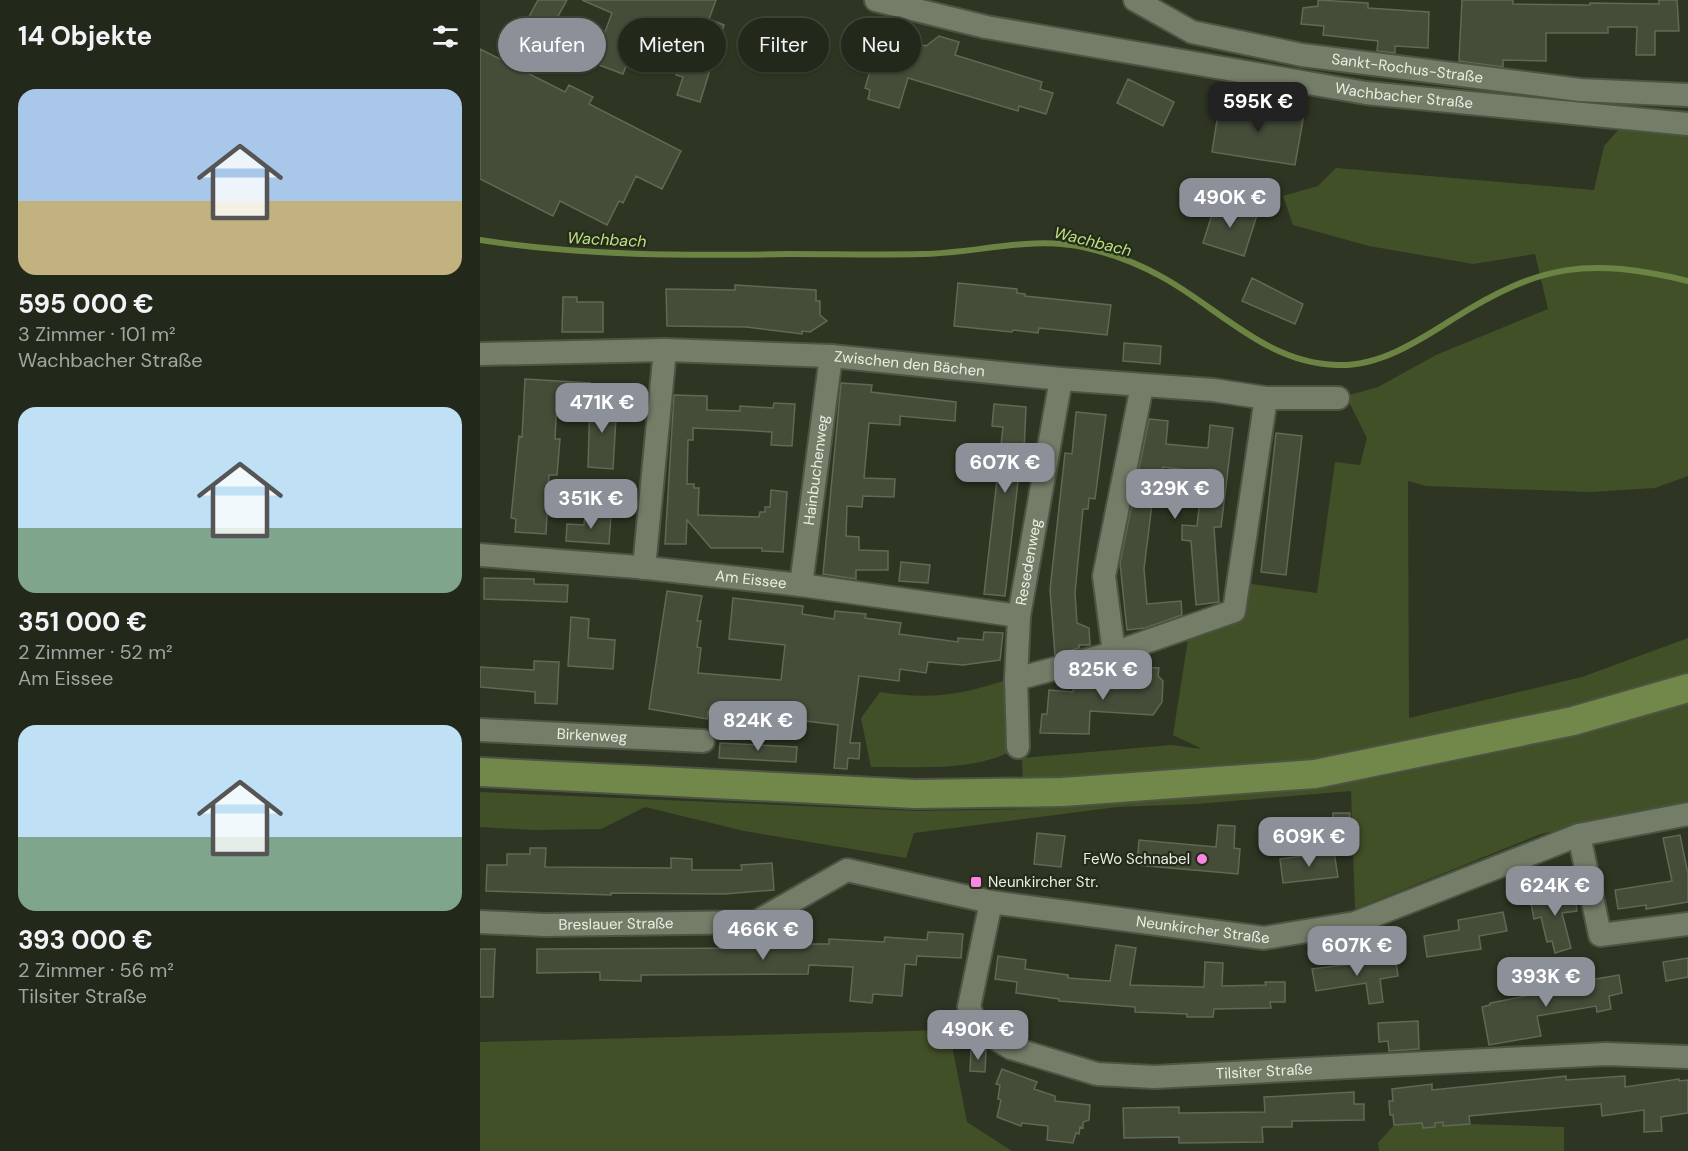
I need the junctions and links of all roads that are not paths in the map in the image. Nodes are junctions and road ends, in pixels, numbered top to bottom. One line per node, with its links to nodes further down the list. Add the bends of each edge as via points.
1 (876, 0): 4 (street, Wachbacher Straße, via 986,27 1366,93)
2 (1135, 0): 3 (street, Sankt-Rochus-Straße, via 1192,32 1302,55 1580,90)
3 (1688, 95)
4 (1688, 124)
5 (665, 350): 6 (street, Zwischen den Bächen); 7 (street, Zwischen den Bächen); 13 (street)
6 (480, 354)
7 (831, 356): 8 (street, Zwischen den Bächen); 14 (street, Hainbuchenweg)
8 (1061, 379): 9 (street, Zwischen den Bächen); 15 (street, Resedenweg)
9 (1142, 386): 10 (street, Zwischen den Bächen); 16 (street, via 1104,576)
10 (1266, 398): 11 (street, Zwischen den Bächen); 16 (street, via 1234,611)
11 (1338, 398)
12 (480, 555): 13 (street, Am Eissee)
13 (644, 568): 14 (street, Am Eissee)
14 (801, 585): 15 (street, Am Eissee)
15 (1018, 616): 17 (street, Resedenweg)
16 (1114, 653): 17 (street)
17 (1016, 679): 21 (street, Resedenweg)
18 (1688, 688): 22 (main road, via 1574,721 1315,774 1074,792 915,794)
19 (480, 730): 20 (street, Birkenweg)
20 (703, 741)
21 (1017, 747)
22 (480, 772)
23 (1688, 814): 24 (street, Neunkircher Straße)
24 (1579, 835): 26 (street, Neunkircher Straße, via 1355,923 1264,938); 28 (street, via 1600,934)
25 (847, 870): 26 (street, Neunkircher Straße); 27 (street, Breslauer Straße, via 756,922)
26 (991, 902): 29 (street, Tilsiter Straße, via 969,1006 978,1028 1011,1048 1097,1074 1154,1077 1606,1054)
27 (480, 922)
28 (1688, 924)
29 (1688, 1056)

